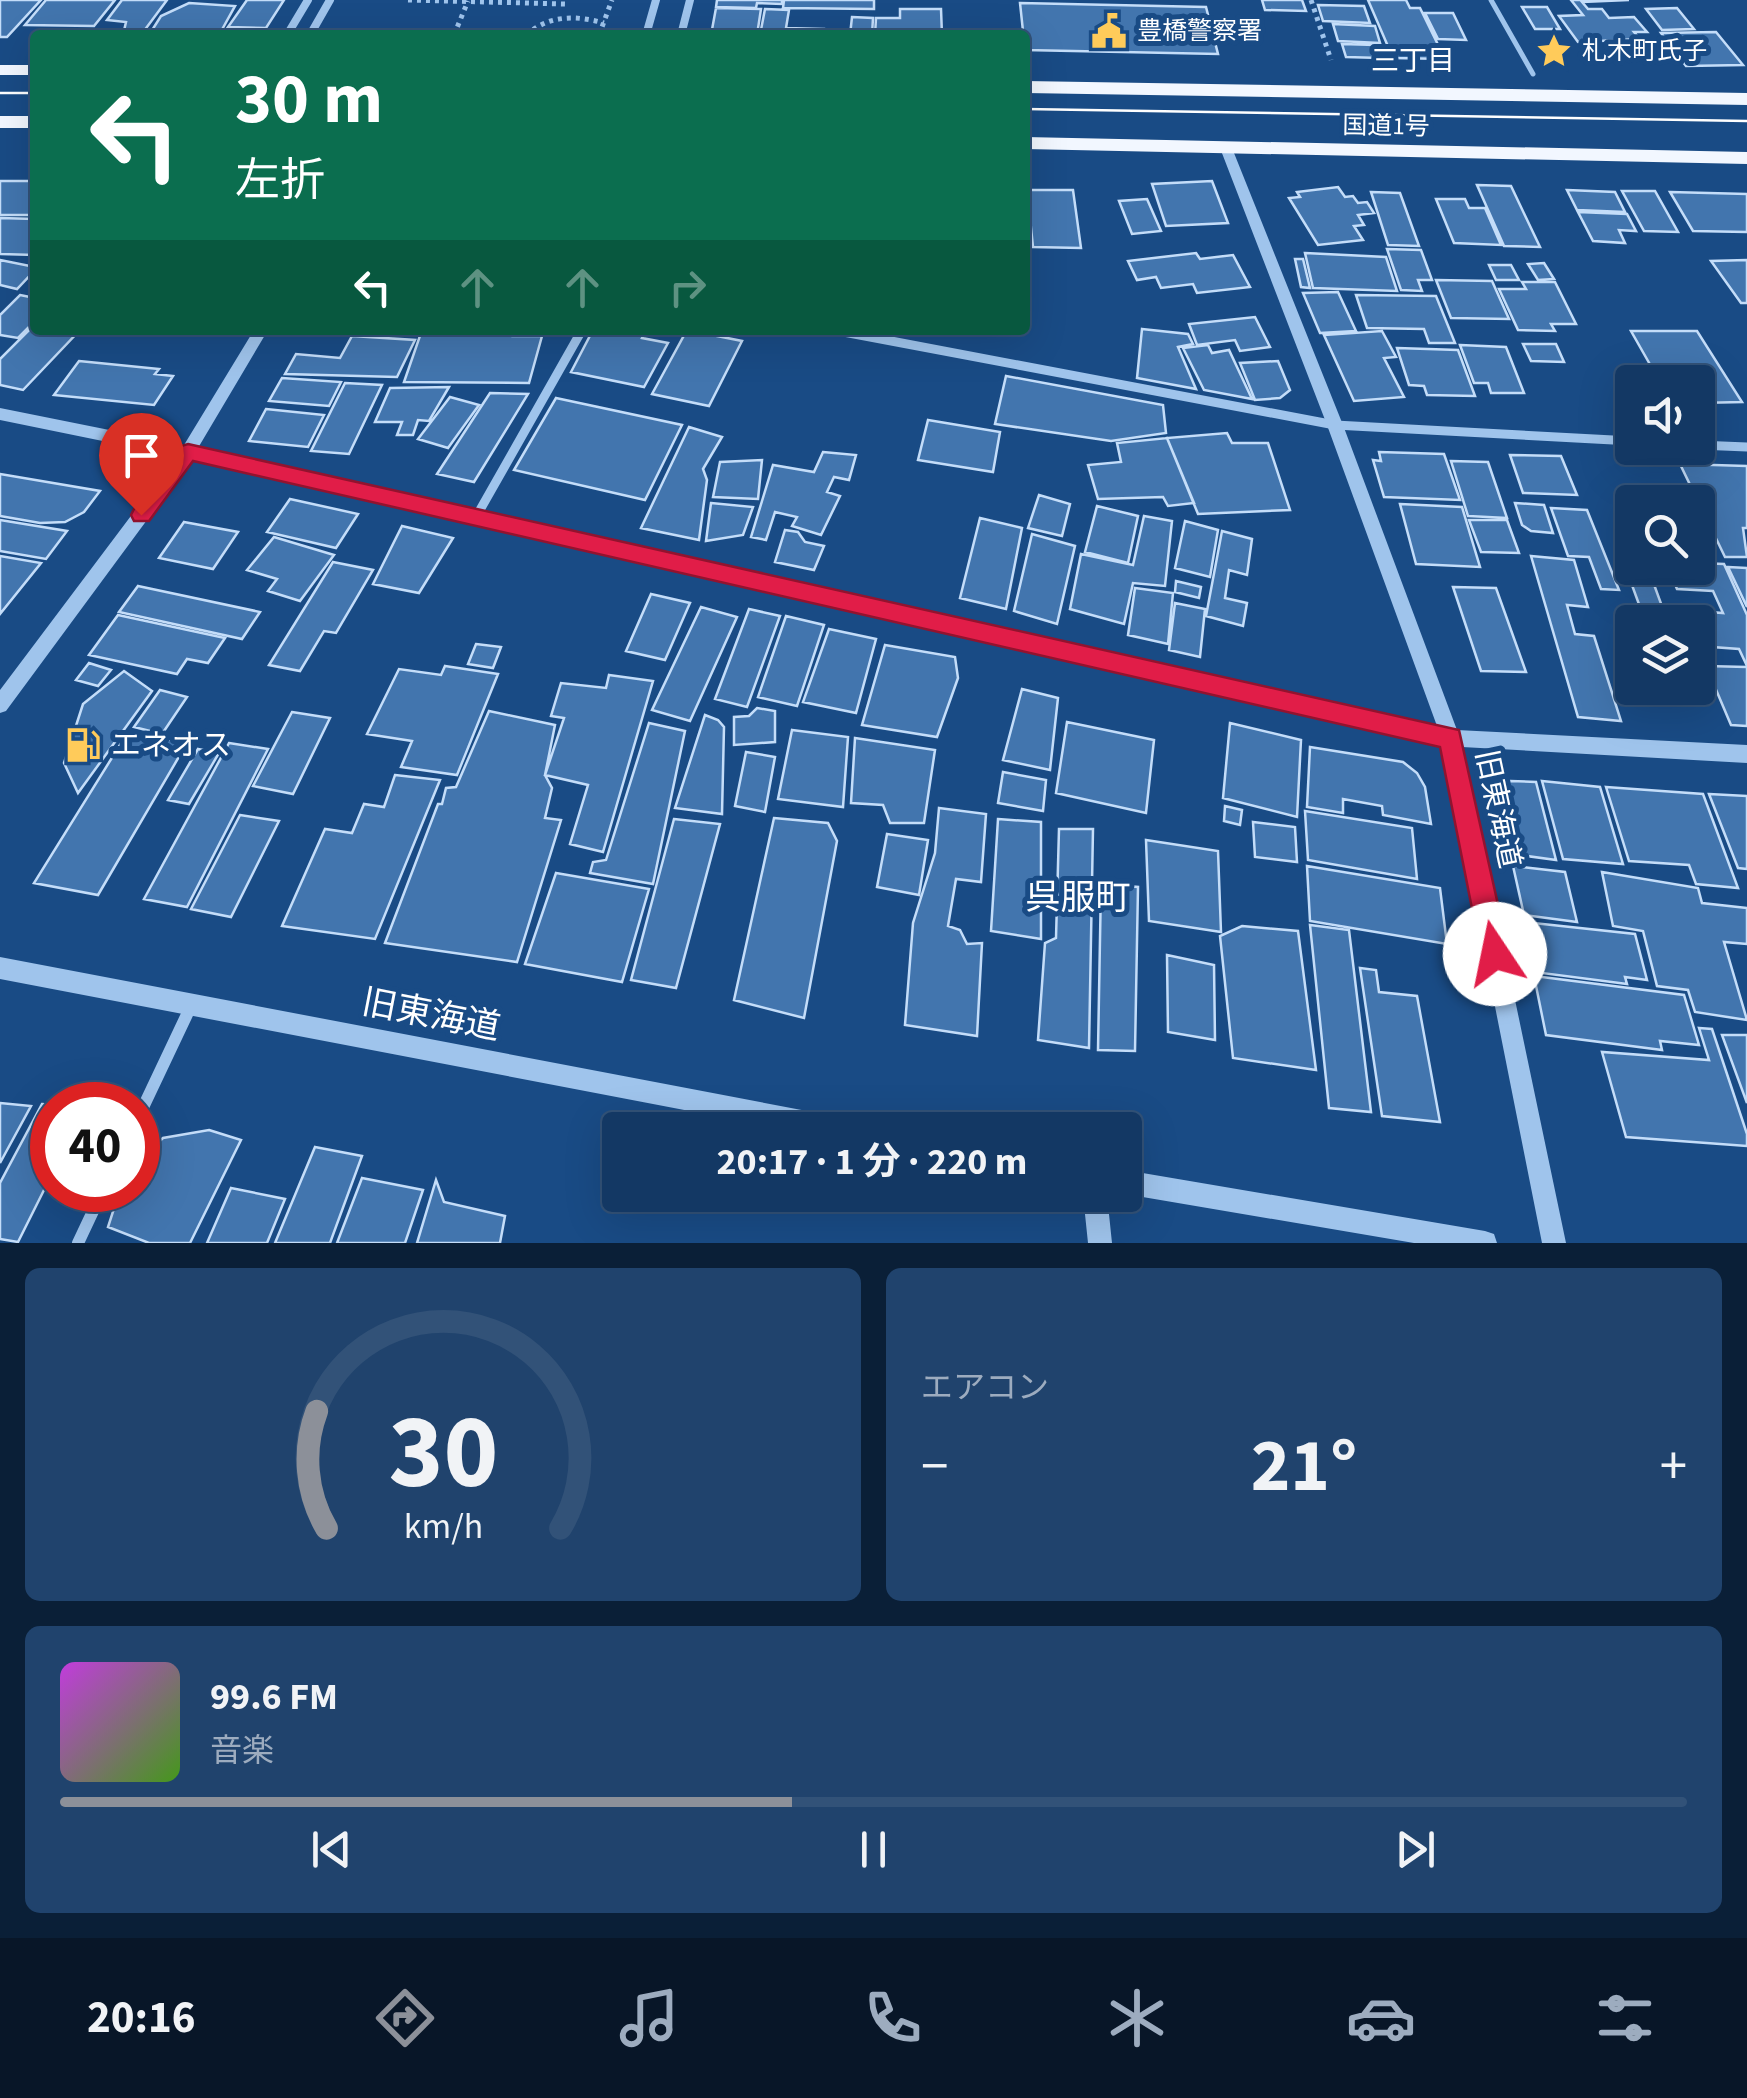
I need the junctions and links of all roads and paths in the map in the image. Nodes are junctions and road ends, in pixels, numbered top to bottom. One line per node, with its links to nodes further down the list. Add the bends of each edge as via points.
1 (308, 0): 12 (street)
2 (330, 0): 13 (street)
3 (408, 0): 10 (path)
4 (567, 0): 10 (path)
5 (612, 0): 11 (path)
6 (656, 0): 17 (street)
7 (690, 0): 18 (street)
8 (1311, 0): 21 (path)
9 (1492, 0): 22 (lane)
10 (469, 1): 14 (path)
11 (604, 23): 15 (path, via 565,16); 16 (path)
12 (290, 30)
13 (313, 30)
14 (456, 30)
15 (533, 30)
16 (602, 30)
17 (647, 30)
18 (681, 30)
19 (0, 70): 20 (highway)
20 (30, 70)
21 (1334, 70)
22 (1534, 74)
23 (1030, 87): 24 (highway, 国道1号)
24 (1747, 99)
25 (0, 122): 26 (highway)
26 (30, 122)
27 (1030, 143): 28 (highway, 国道1号)
28 (1226, 148): 29 (highway, 国道1号); 34 (street)
29 (1747, 158)
30 (258, 335): 38 (street)
31 (579, 335): 39 (street)
32 (859, 335): 34 (street)
33 (0, 414): 38 (street)
34 (1336, 425): 35 (street); 41 (street)
35 (1615, 440)
36 (1715, 445): 37 (street)
37 (1747, 446)
38 (188, 452): 39 (street); 40 (street)
39 (476, 516): 41 (street)
40 (0, 706)
41 (1451, 738): 42 (street, 旧東海道); 53 (street, 旧東海道)
42 (1747, 754)
43 (0, 968): 44 (street, 旧東海道)
44 (191, 1005): 45 (street); 46 (street, 旧東海道)
45 (155, 1082)
46 (754, 1112)
47 (1142, 1185): 52 (street)
48 (93, 1212): 50 (street)
49 (1097, 1212): 51 (street)
50 (78, 1243)
51 (1100, 1243)
52 (1485, 1243)
53 (1554, 1243)

